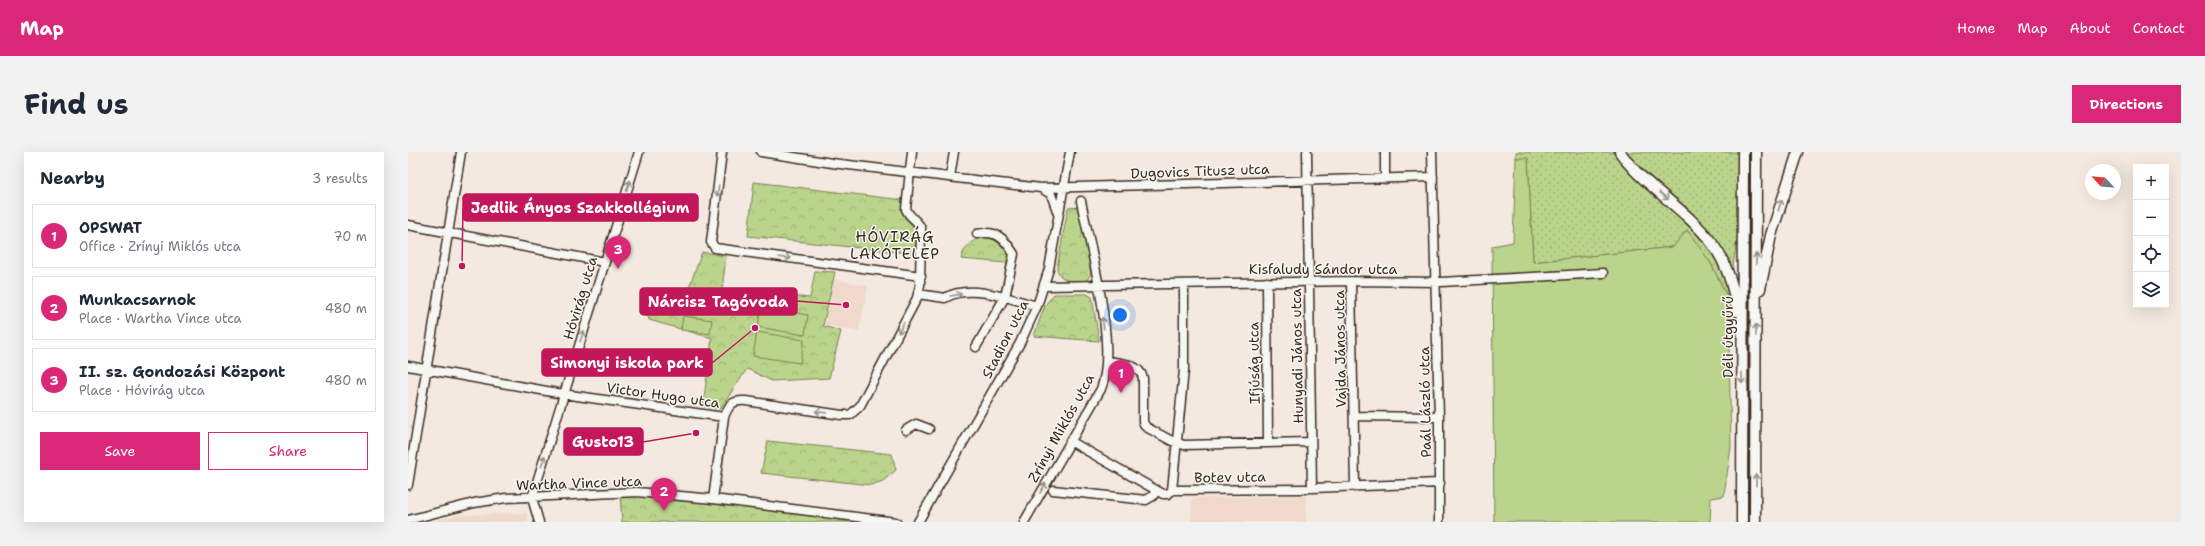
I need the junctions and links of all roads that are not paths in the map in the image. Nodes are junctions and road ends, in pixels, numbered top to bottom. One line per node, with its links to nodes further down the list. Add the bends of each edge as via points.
1 (462, 152): 25 (street)
2 (639, 152): 27 (street, Hóvirág utca, one-way to 2)
3 (722, 152): 29 (street, one-way to 29, via 711,242 715,248)
4 (761, 152): 15 (street, Dugovics Titusz utca)
5 (912, 152): 15 (street)
6 (954, 152): 16 (street)
7 (1070, 152): 21 (street, Stadion utca)
8 (1307, 152): 19 (street, Hunyadi János utca)
9 (1385, 152): 18 (street)
10 (1432, 152): 17 (street)
11 (1620, 152): 41 (main road, one-way to 41, via 1634,171 1712,240 1724,260 1734,290)
12 (1743, 152): 41 (main road, Déli útgyűrű)
13 (1756, 152): 40 (main road, Déli útgyűrű, one-way to 13)
14 (1798, 152): 40 (main road, one-way to 14, via 1771,235)
15 (909, 173): 16 (street, Dugovics Titusz utca); 29 (street, via 906,209 921,228)
16 (950, 177): 20 (street, Dugovics Titusz utca)
17 (1432, 177): 18 (street, Dugovics Titusz utca); 33 (street)
18 (1385, 179): 19 (street, Dugovics Titusz utca)
19 (1308, 181): 21 (street, Dugovics Titusz utca); 32 (street, Hunyadi János utca)
20 (1041, 188): 21 (street, Dugovics Titusz utca); 23 (street, via 1051,194)
21 (1065, 188): 23 (street, Stadion utca)
22 (1081, 201): 35 (street, Zrínyi Miklós utca)
23 (1058, 219): 36 (street, Stadion utca)
24 (408, 225): 25 (street)
25 (448, 233): 27 (street); 45 (street)
26 (977, 234): 38 (street, via 988,232 1005,240 1014,254)
27 (605, 262): 46 (street, Hóvirág utca, one-way to 27)
28 (1603, 273): 33 (street, Kisfaludy Sándor utca)
29 (920, 276): 37 (street)
30 (1351, 281): 32 (street, Kisfaludy Sándor utca); 33 (street, Kisfaludy Sándor utca); 47 (street, Vajda János utca)
31 (1267, 282): 32 (street, Kisfaludy Sándor utca); 34 (street, Kisfaludy Sándor utca); 54 (street, Ifjúság utca)
32 (1309, 282): 53 (street, Hunyadi János utca)
33 (1435, 282): 49 (street, Paál László utca)
34 (1184, 284): 35 (street, Kisfaludy Sándor utca); 55 (street, via 1184,370)
35 (1098, 285): 36 (street, Kisfaludy Sándor utca); 43 (street, Zrínyi Miklós utca, one-way to 35)
36 (1044, 286): 39 (street, Stadion utca)
37 (918, 294): 38 (street, one-way to 38, via 945,298 951,294 993,293); 48 (street, one-way to 48, via 860,406 850,415 736,400 728,406)
38 (1005, 297): 39 (street); 42 (street)
39 (1037, 306): 70 (street, Stadion utca, via 1020,343)
40 (1756, 312): 74 (main road, Déli útgyűrű, one-way to 40)
41 (1742, 339): 73 (main road, Déli útgyűrű, one-way to 73)
42 (976, 348)
43 (1107, 361): 52 (street, Zrínyi Miklós utca, via 1101,389); 55 (street, via 1132,366 1140,371 1143,378 1143,422 1146,427)
44 (408, 366): 45 (street, Victor Hugo utca)
45 (427, 370): 46 (street, Victor Hugo utca); 56 (street)
46 (563, 394): 48 (street, Victor Hugo utca); 64 (street, Hóvirág utca, one-way to 46)
47 (1354, 416): 49 (street, Vajda János utca); 59 (street, Vajda János utca)
48 (724, 417): 65 (street)
49 (1439, 417): 57 (street, Paál László utca)
50 (929, 429): 51 (street, via 916,424)
51 (906, 430)
52 (1070, 441): 62 (street, Botev utca); 71 (street, Zrínyi Miklós utca, one-way to 52)
53 (1311, 442): 54 (street); 60 (street, Hunyadi János utca)
54 (1268, 443): 55 (street)
55 (1178, 444): 63 (street)
56 (408, 482): 58 (street)
57 (1440, 483): 59 (street, Botev utca); 72 (street, Paál László utca)
58 (408, 485)
59 (1355, 487): 60 (street, Botev utca)
60 (1309, 488): 63 (street, Botev utca)
61 (1053, 490): 62 (street, via 1146,500 1153,496)
62 (1156, 490): 63 (street, Botev utca, via 1163,494 1168,494)
63 (1172, 490)
64 (532, 498): 65 (street, Wartha Vince utca, via 637,492); 66 (street, Wartha Vince utca, via 506,498 474,503); 68 (street)
65 (713, 499): 67 (street, Wartha Vince utca)
66 (408, 520)
67 (874, 520): 69 (street, Wartha Vince utca)
68 (539, 522)
69 (896, 522)
70 (918, 522)
71 (1024, 522)
72 (1439, 522)
73 (1742, 522)
74 (1756, 522)

